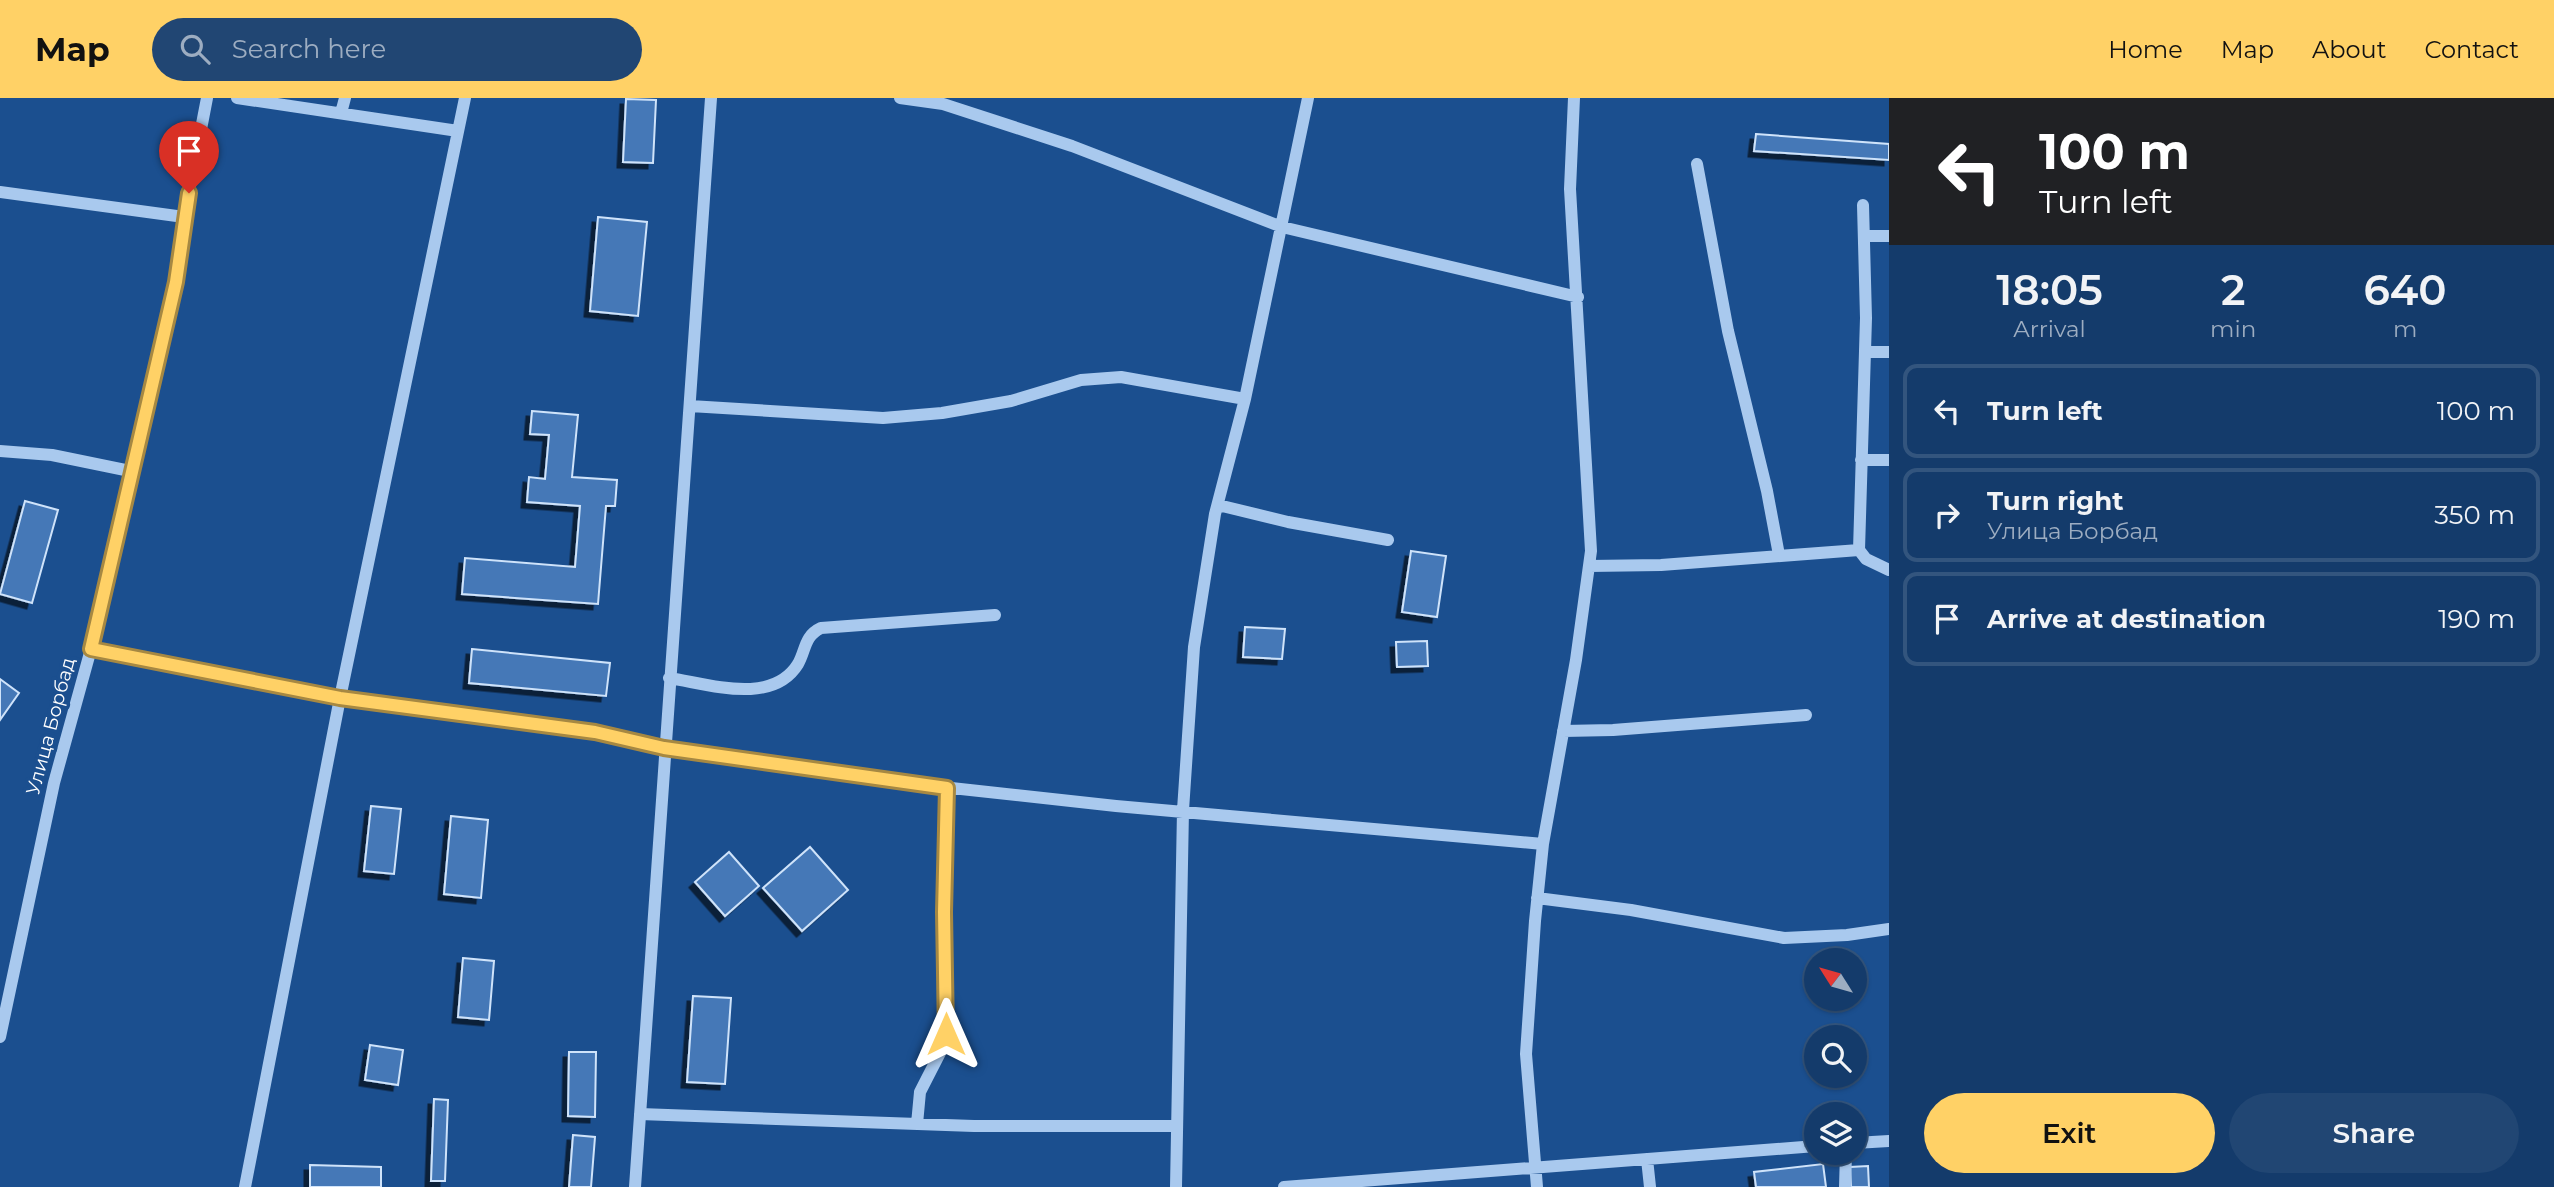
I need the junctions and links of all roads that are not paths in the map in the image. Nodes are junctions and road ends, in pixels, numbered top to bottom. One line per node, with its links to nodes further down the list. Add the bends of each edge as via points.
1 (207, 98): 14 (street, Улица Борбад)
2 (237, 98): 9 (street)
3 (345, 98): 9 (street)
4 (465, 98): 10 (street)
5 (711, 98): 22 (street)
6 (900, 98): 15 (street, via 943,104 1072,146)
7 (1308, 98): 15 (street)
8 (1574, 98): 18 (street, via 1570,189)
9 (341, 113): 10 (street)
10 (458, 131): 36 (street)
11 (1697, 164): 30 (street, via 1728,331)
12 (0, 192): 14 (street)
13 (1863, 205): 16 (street)
14 (184, 217): 26 (street, Улица Борбад, via 176,282)
15 (1282, 227): 18 (street); 21 (street)
16 (1864, 236): 17 (street); 19 (street)
17 (1889, 236)
18 (1578, 297): 31 (street)
19 (1866, 352): 20 (street); 24 (street)
20 (1889, 352)
21 (1245, 399): 22 (street, via 1121,377 1081,380 1011,401 942,413 883,418); 27 (street)
22 (690, 406): 35 (street)
23 (0, 451): 26 (street)
24 (1861, 460): 25 (street); 29 (street)
25 (1889, 460)
26 (130, 471): 34 (street, Улица Борбад)
27 (1218, 505): 28 (street); 41 (street, via 1194,648)
28 (1388, 540)
29 (1860, 550): 30 (street); 32 (street, via 1866,559)
30 (1779, 555): 31 (street)
31 (1589, 566): 38 (street)
32 (1889, 570)
33 (995, 615): 35 (street, via 821,628 806,642 787,678 764,688)
34 (91, 649): 36 (street); 45 (street, Улица Борбад, via 54,783)
35 (669, 678): 39 (street)
36 (340, 698): 39 (street, via 595,732); 55 (street)
37 (1806, 715): 38 (street)
38 (1563, 731): 42 (street)
39 (664, 748): 40 (street); 46 (street)
40 (947, 788): 41 (street); 47 (street, via 946,1034 920,1092)
41 (1183, 810): 42 (street); 48 (street)
42 (1543, 844): 43 (street)
43 (1537, 898): 44 (street, via 1784,937); 54 (street, via 1526,1054)
44 (1889, 929)
45 (0, 1037)
46 (640, 1114): 47 (street); 56 (street)
47 (917, 1124): 48 (street)
48 (1177, 1126): 57 (street)
49 (1889, 1141): 50 (street)
50 (1867, 1142)
51 (1804, 1147): 52 (street)
52 (1647, 1159): 54 (street); 60 (street)
53 (1846, 1165): 61 (street)
54 (1535, 1168): 58 (street); 59 (street)
55 (245, 1187)
56 (635, 1187)
57 (1176, 1187)
58 (1284, 1187)
59 (1537, 1187)
60 (1650, 1187)
61 (1845, 1187)

